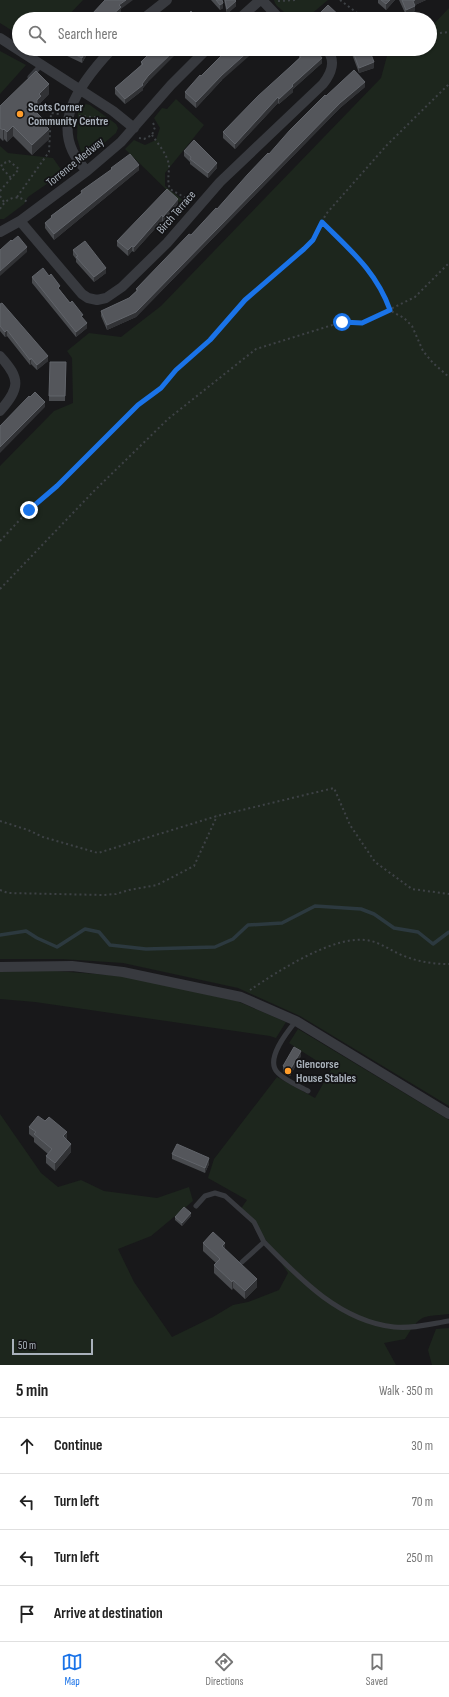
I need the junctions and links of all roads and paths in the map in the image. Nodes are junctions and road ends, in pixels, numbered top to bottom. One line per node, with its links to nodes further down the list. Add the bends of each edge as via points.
1 (167, 0): 6 (street)
2 (261, 0): 7 (street); 8 (street)
3 (297, 0): 5 (path)
4 (340, 0): 9 (path)
5 (274, 2)
6 (152, 12)
7 (247, 12)
8 (273, 12)
9 (356, 12)
10 (449, 32): 11 (path)
11 (437, 33)
12 (0, 38): 13 (street)
13 (12, 45)
14 (29, 56): 18 (street)
15 (106, 56): 21 (street)
16 (200, 56): 22 (street, Torrence Medway)
17 (330, 56): 29 (street, Birch Terrace, via 332,67 322,84)
18 (42, 64): 19 (lane); 21 (street)
19 (28, 79)
20 (449, 84): 33 (path, via 387,145 326,214)
21 (79, 89): 22 (street); 24 (street, via 70,105 69,138 73,154)
22 (134, 128): 24 (street, Torrence Medway)
23 (152, 135): 29 (path, via 169,164 170,189)
24 (87, 171): 31 (street, Torrence Medway)
25 (11, 178): 25 (path, via 19,169 9,161 1,167); 26 (path)
26 (0, 191)
27 (0, 196): 28 (path)
28 (4, 202): 30 (path); 31 (path, via 12,198 22,198)
29 (199, 205): 32 (street, Birch Terrace, via 167,243 122,288 106,298 97,300 82,294)
30 (0, 209)
31 (34, 210): 32 (street, Torrence Medway)
32 (20, 221): 34 (street, Torrence Medway)
33 (322, 222): 36 (path, via 370,271); 40 (path, via 313,240 304,249 245,300 210,340 176,370 161,388 138,405)
34 (0, 232)
35 (449, 263): 36 (path, via 415,297)
36 (390, 310): 38 (path, via 412,326 423,350); 41 (path, via 362,323 342,322 256,349 168,419 94,491)
37 (0, 356): 39 (street, via 10,367 16,382 14,395)
38 (449, 377)
39 (0, 411)
40 (0, 541)
41 (0, 589)
42 (217, 816): 43 (path, via 98,853); 44 (path, via 194,866 158,885 102,895 8,893); 45 (path, via 334,788 350,825 375,862 412,889)
43 (0, 821)
44 (0, 890)
45 (449, 894)
46 (449, 964): 48 (path, via 432,964 404,956 372,941 360,939 323,948 271,976)
47 (0, 967): 48 (street, via 72,966 123,972)
48 (241, 997): 49 (street)
49 (296, 1022): 50 (lane, via 277,1049 273,1062 277,1073); 51 (street)
50 (308, 1091)
51 (449, 1114)
52 (196, 1206): 53 (lane, via 205,1196 215,1193 225,1196 254,1222)
53 (264, 1242): 54 (lane); 55 (lane, via 302,1281 335,1306 370,1322 401,1327)
54 (242, 1262)
55 (449, 1322)

